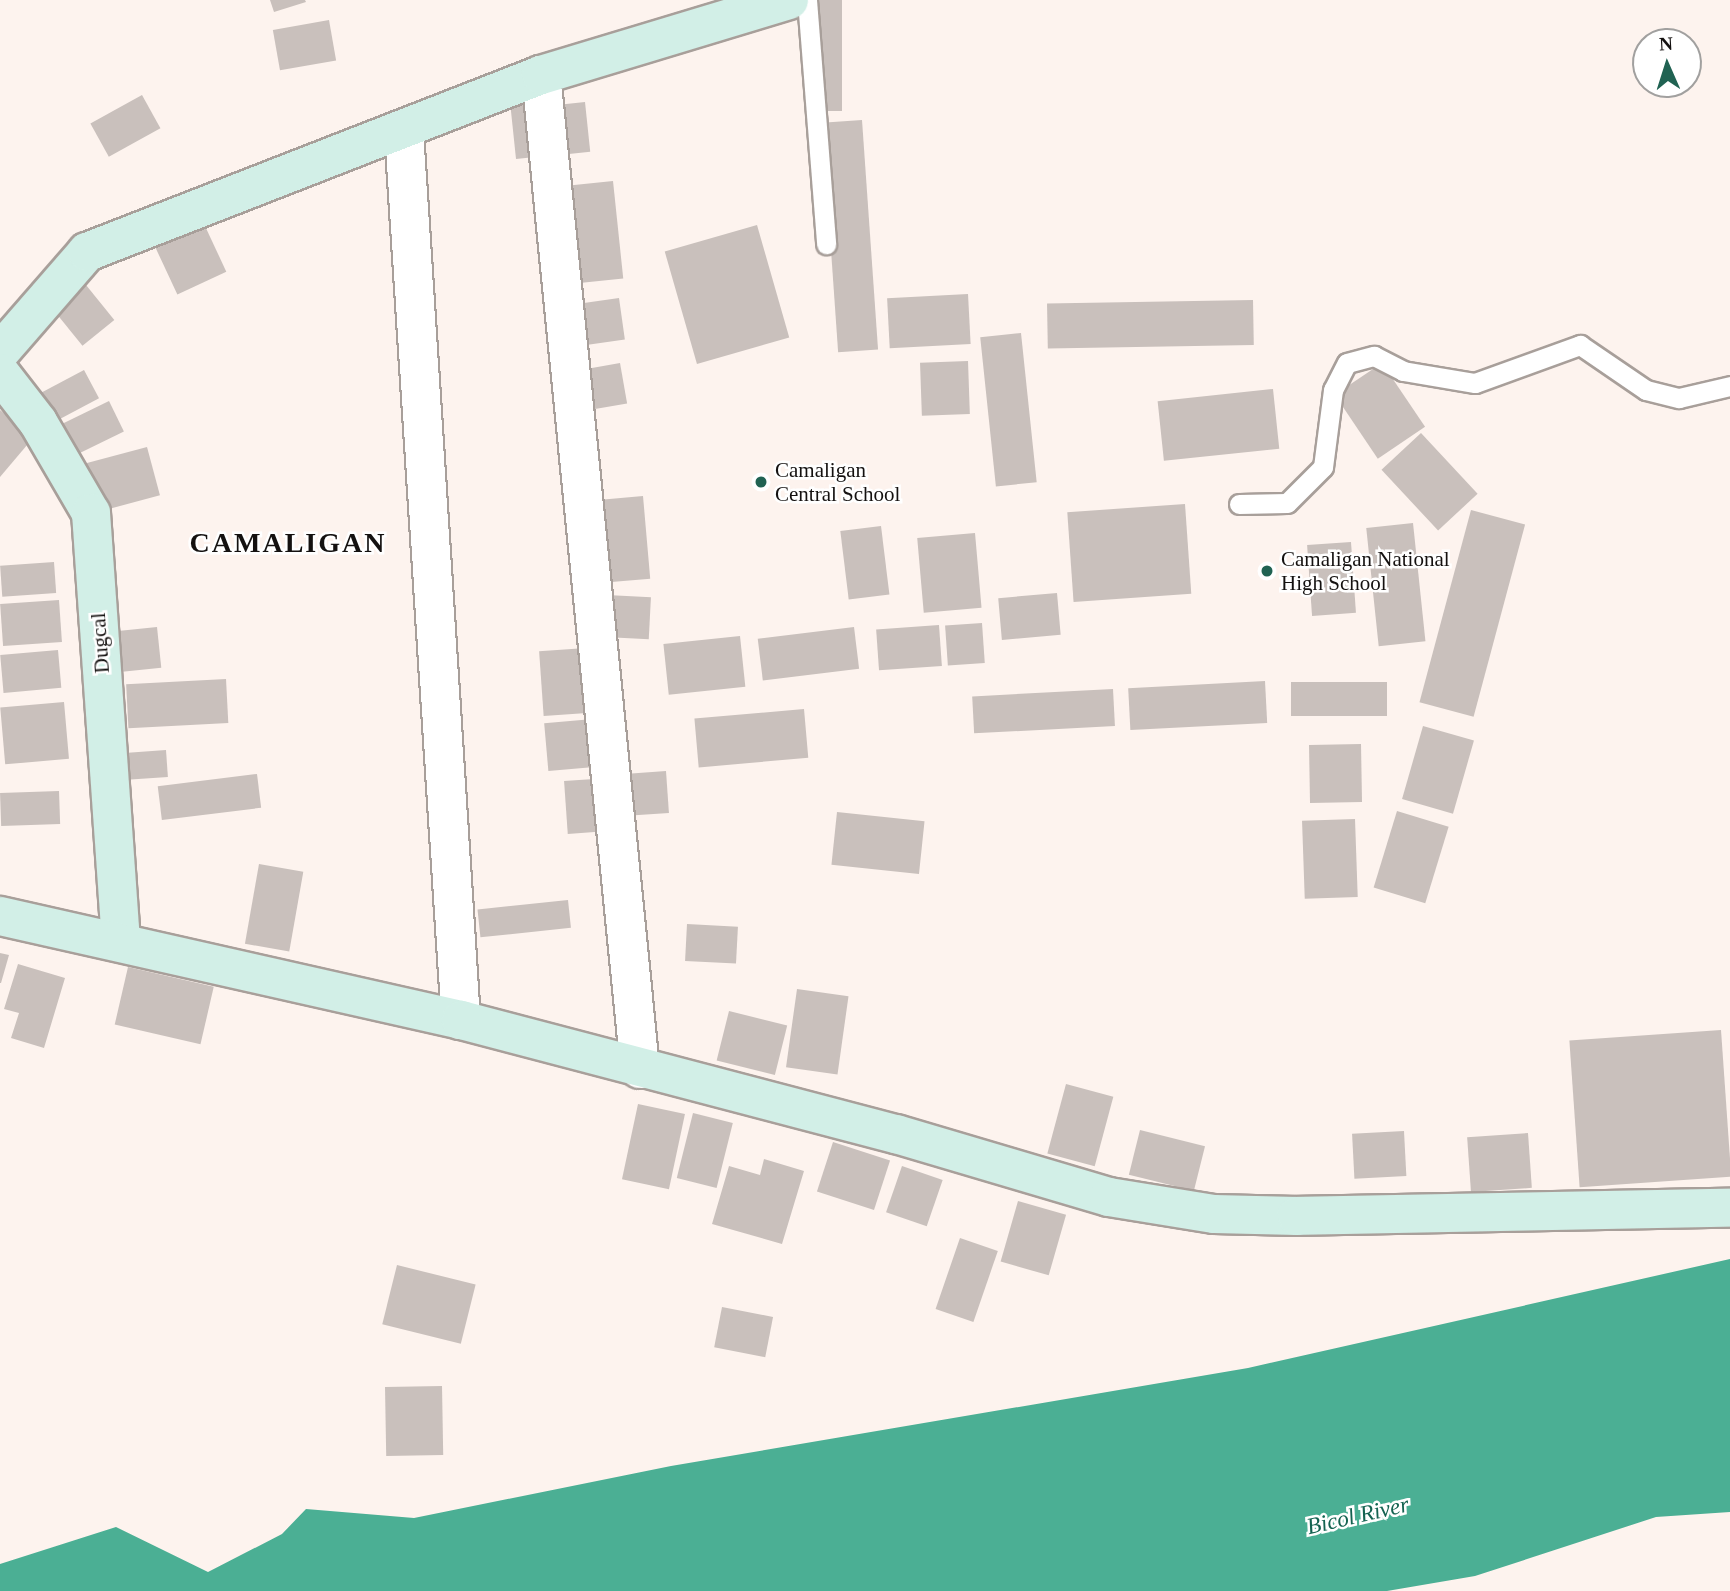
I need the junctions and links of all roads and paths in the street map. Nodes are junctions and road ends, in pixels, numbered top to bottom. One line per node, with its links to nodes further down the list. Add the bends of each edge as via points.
1 (789, 0): 3 (street)
2 (807, 0): 5 (lane)
3 (541, 75): 4 (street); 13 (street)
4 (404, 132): 6 (street, via 87,252); 12 (street)
5 (826, 244)
6 (0, 352)
7 (0, 373): 11 (street, Dugcal, via 38,422 91,513)
8 (1730, 386): 9 (lane, via 1679,398 1646,390 1580,345 1475,383 1403,371 1374,355 1347,363 1333,390 1322,467 1287,503)
9 (1239, 504)
10 (0, 916): 11 (street)
11 (121, 941): 12 (street)
12 (461, 1020): 13 (street)
13 (639, 1069): 14 (street, via 897,1134 1110,1197 1214,1214)
14 (1730, 1208)

